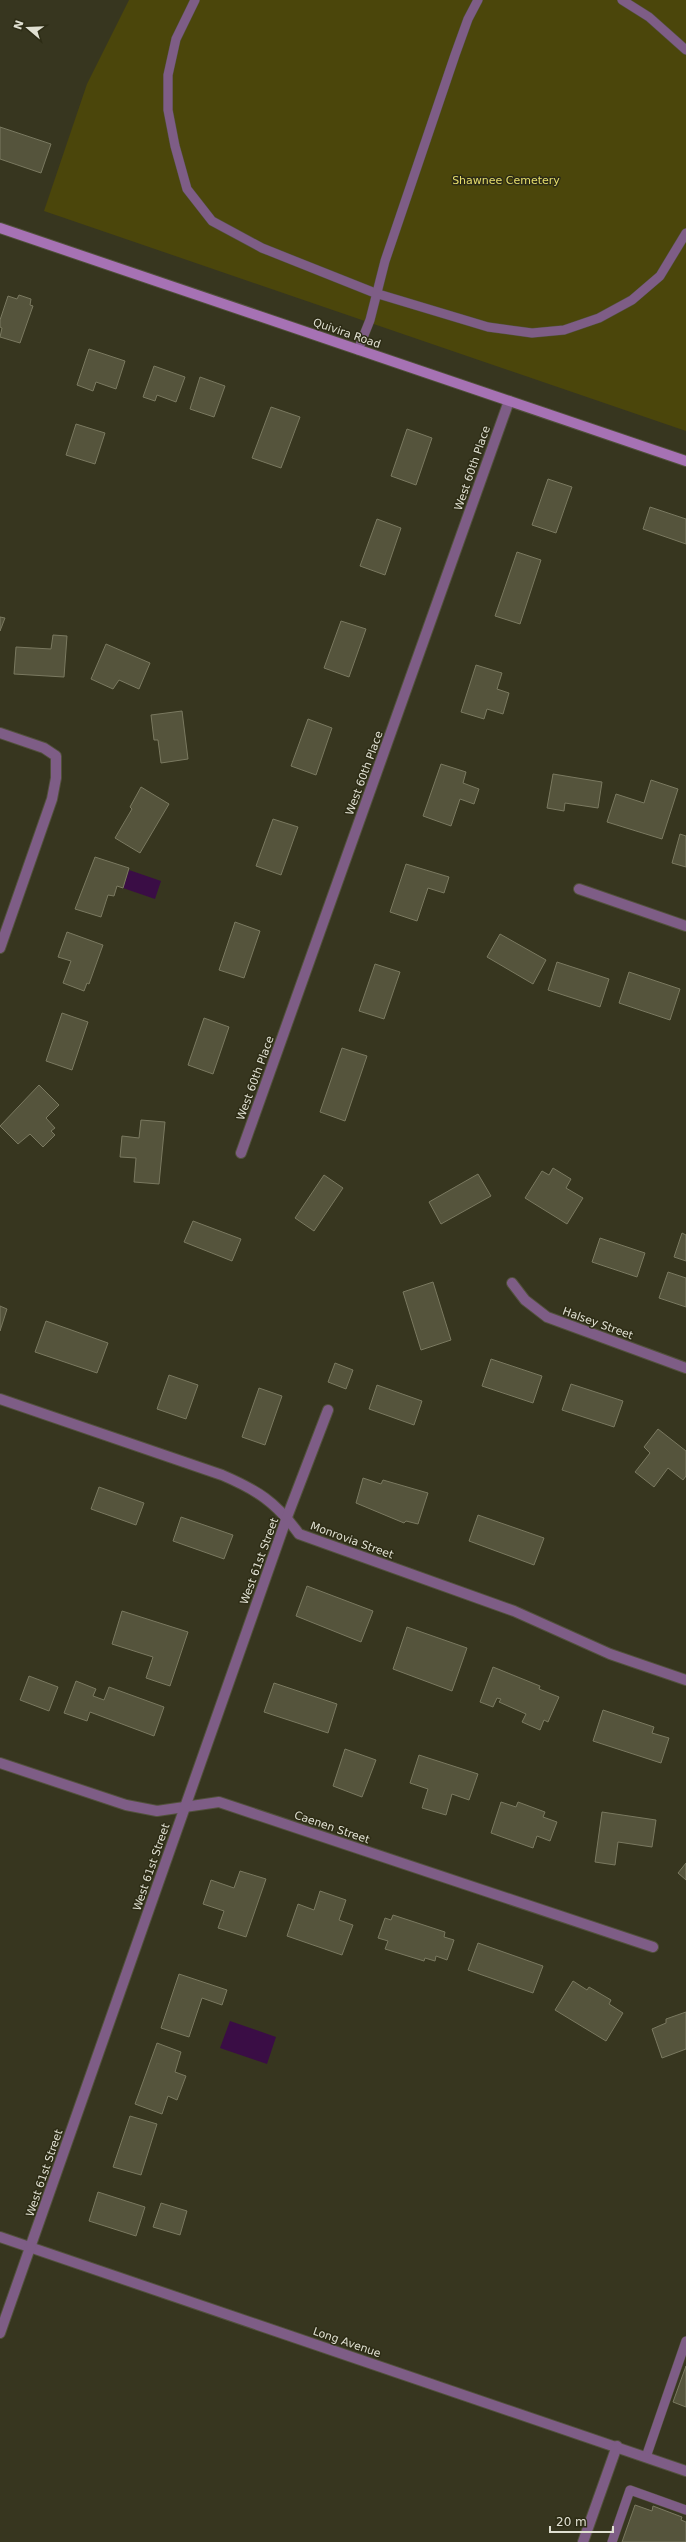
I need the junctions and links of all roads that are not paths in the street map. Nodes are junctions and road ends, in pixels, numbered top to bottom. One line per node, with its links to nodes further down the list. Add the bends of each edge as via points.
1 (195, 0): 7 (lane, via 176,39 168,75 168,110 174,146 187,189 212,221 262,248)
2 (478, 0): 7 (lane, via 468,18)
3 (622, 0): 4 (lane, via 649,17)
4 (686, 50)
5 (0, 228): 8 (main road, Quivira Road)
6 (686, 233): 7 (lane, via 660,276 632,300 599,318 564,330 532,333 488,327)
7 (375, 293): 8 (lane, via 370,320)
8 (358, 350): 9 (main road, Quivira Road)
9 (509, 401): 10 (main road, Quivira Road); 15 (street, West 60th Place)
10 (686, 461)
11 (0, 733): 14 (street, via 44,748 56,756 52,799)
12 (579, 889): 13 (street)
13 (686, 926)
14 (0, 948)
15 (242, 1153)
16 (512, 1284): 17 (street, Halsey Street, via 525,1300 547,1317)
17 (686, 1368)
18 (0, 1399): 20 (street, Monrovia Street, via 254,1488)
19 (328, 1410): 20 (street, West 61st Street)
20 (287, 1517): 21 (street, Monrovia Street, via 299,1534 514,1611 610,1654); 23 (street, West 61st Street)
21 (686, 1680)
22 (0, 1763): 23 (street, Caenen Street, via 126,1806 157,1811)
23 (184, 1807): 24 (street, Caenen Street, via 220,1802); 26 (street, West 61st Street)
24 (653, 1947)
25 (0, 2237): 26 (street, Long Avenue)
26 (30, 2247): 27 (street, West 61st Street); 29 (street, Long Avenue)
27 (0, 2333)
28 (686, 2342): 30 (lane)
29 (617, 2446): 30 (street, Long Avenue); 33 (street)
30 (646, 2457): 31 (street, Long Avenue)
31 (686, 2471)
32 (686, 2510): 34 (lane, via 630,2490)
33 (583, 2542)
34 (612, 2542)

